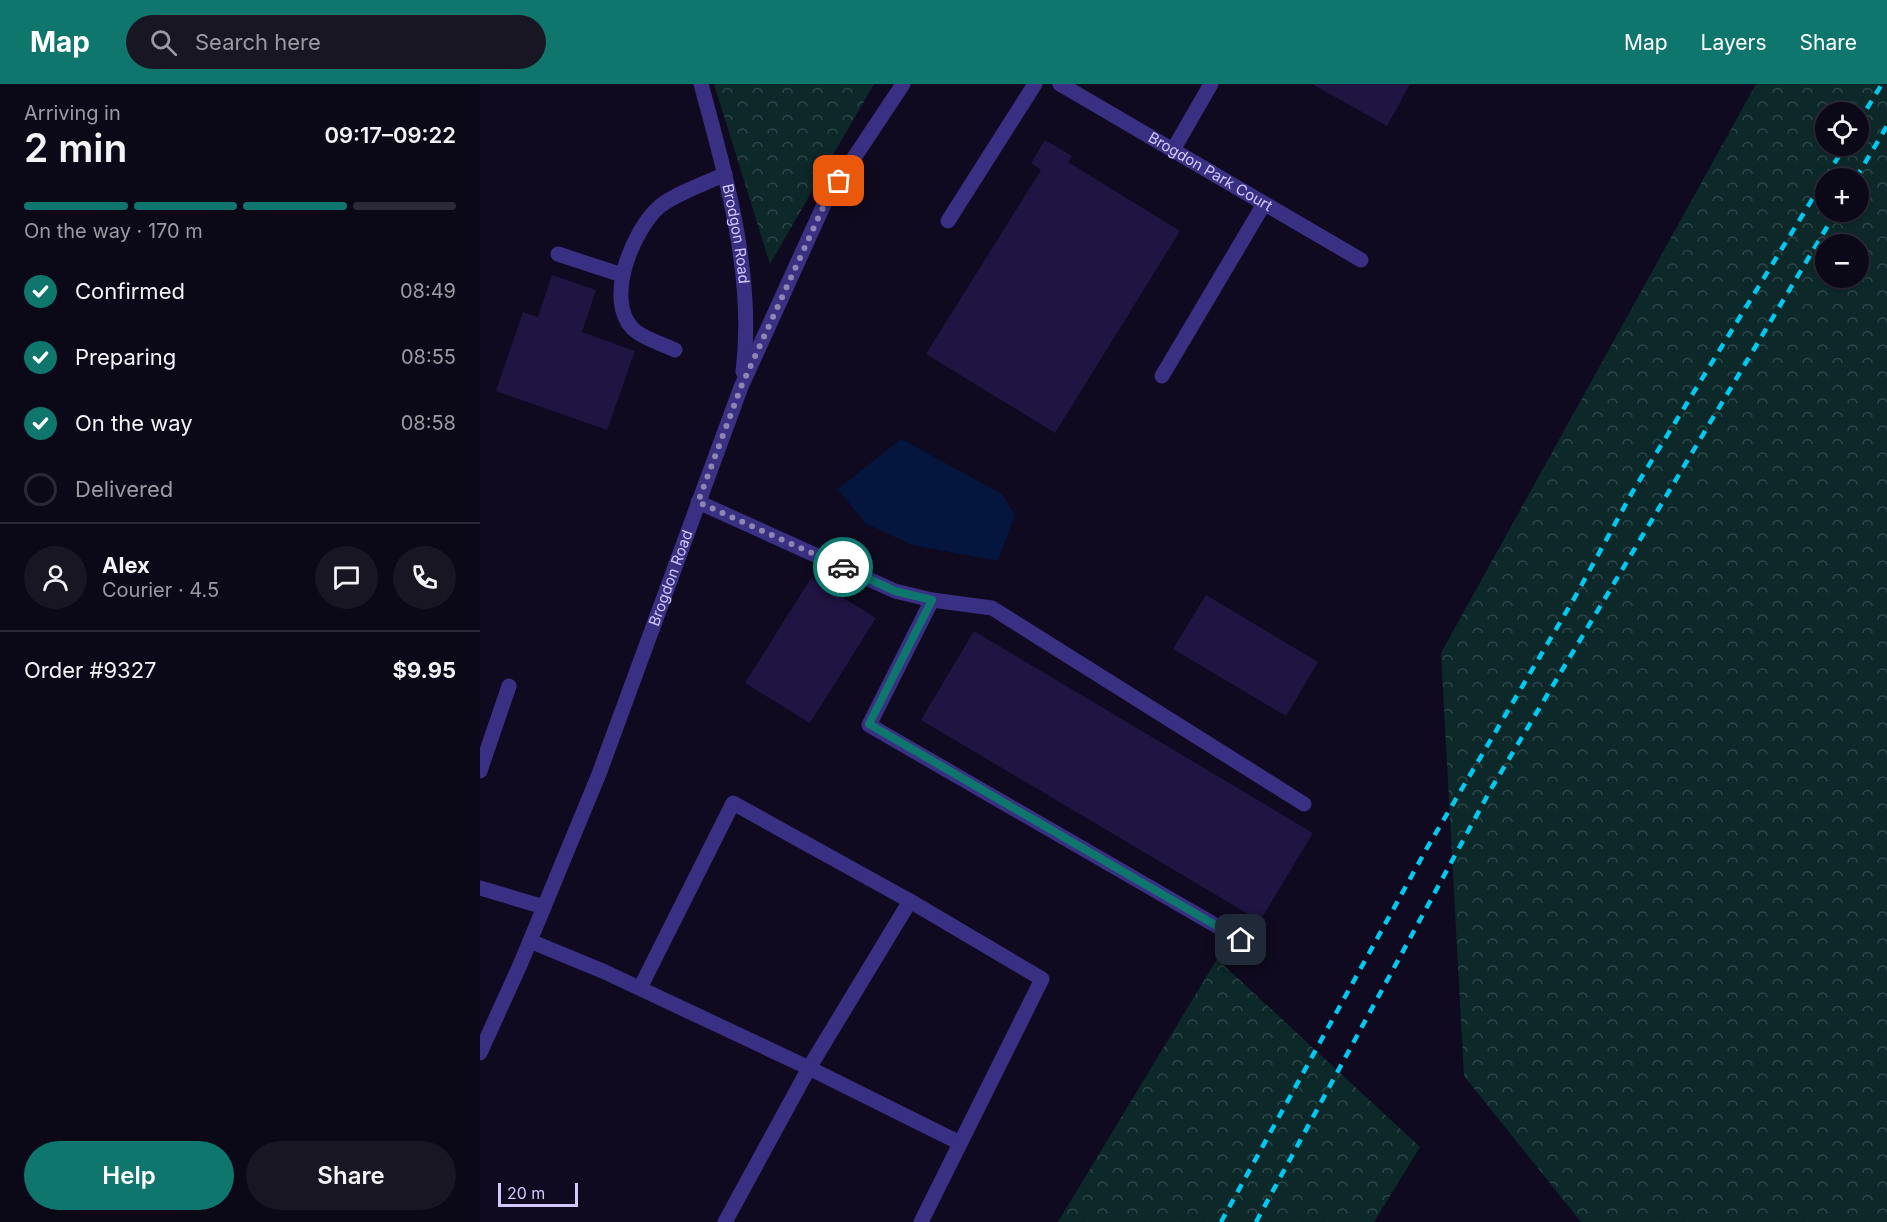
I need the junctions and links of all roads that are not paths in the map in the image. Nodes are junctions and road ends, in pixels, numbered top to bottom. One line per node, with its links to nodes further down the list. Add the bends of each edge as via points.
1 (701, 84): 7 (street, Brodgon Road)
2 (903, 84): 15 (street, Brogdon Road, via 826,201)
3 (1035, 84): 9 (street)
4 (1211, 84): 6 (street)
5 (1066, 86): 6 (street, Brogdon Park Court)
6 (1173, 150): 8 (street, Brogdon Park Court)
7 (725, 174): 12 (street, via 660,206 641,227); 15 (street, Brodgon Road, via 745,287 748,334)
8 (1264, 204): 11 (street, Brogdon Park Court); 14 (street)
9 (948, 221)
10 (558, 254): 12 (street)
11 (1361, 260)
12 (622, 275): 13 (street, via 624,309 633,329)
13 (675, 350)
14 (1162, 376)
15 (741, 387): 16 (street, Brogdon Road)
16 (698, 502): 17 (street, via 895,591); 23 (street, Brogdon Road, via 599,774)
17 (932, 600): 20 (street, via 992,608); 24 (street, via 869,724)
18 (509, 686): 19 (street)
19 (480, 771)
20 (1304, 804)
21 (480, 888): 23 (street)
22 (910, 901): 26 (street, via 733,803); 28 (street); 29 (street, via 1042,979)
23 (544, 907): 25 (street, Brogdon Road)
24 (1241, 940)
25 (530, 941): 26 (street); 27 (street, Brogdon Road)
26 (640, 988): 28 (street)
27 (480, 1053)
28 (809, 1068): 29 (street); 30 (street)
29 (960, 1143): 31 (street)
30 (725, 1222)
31 (921, 1222)

